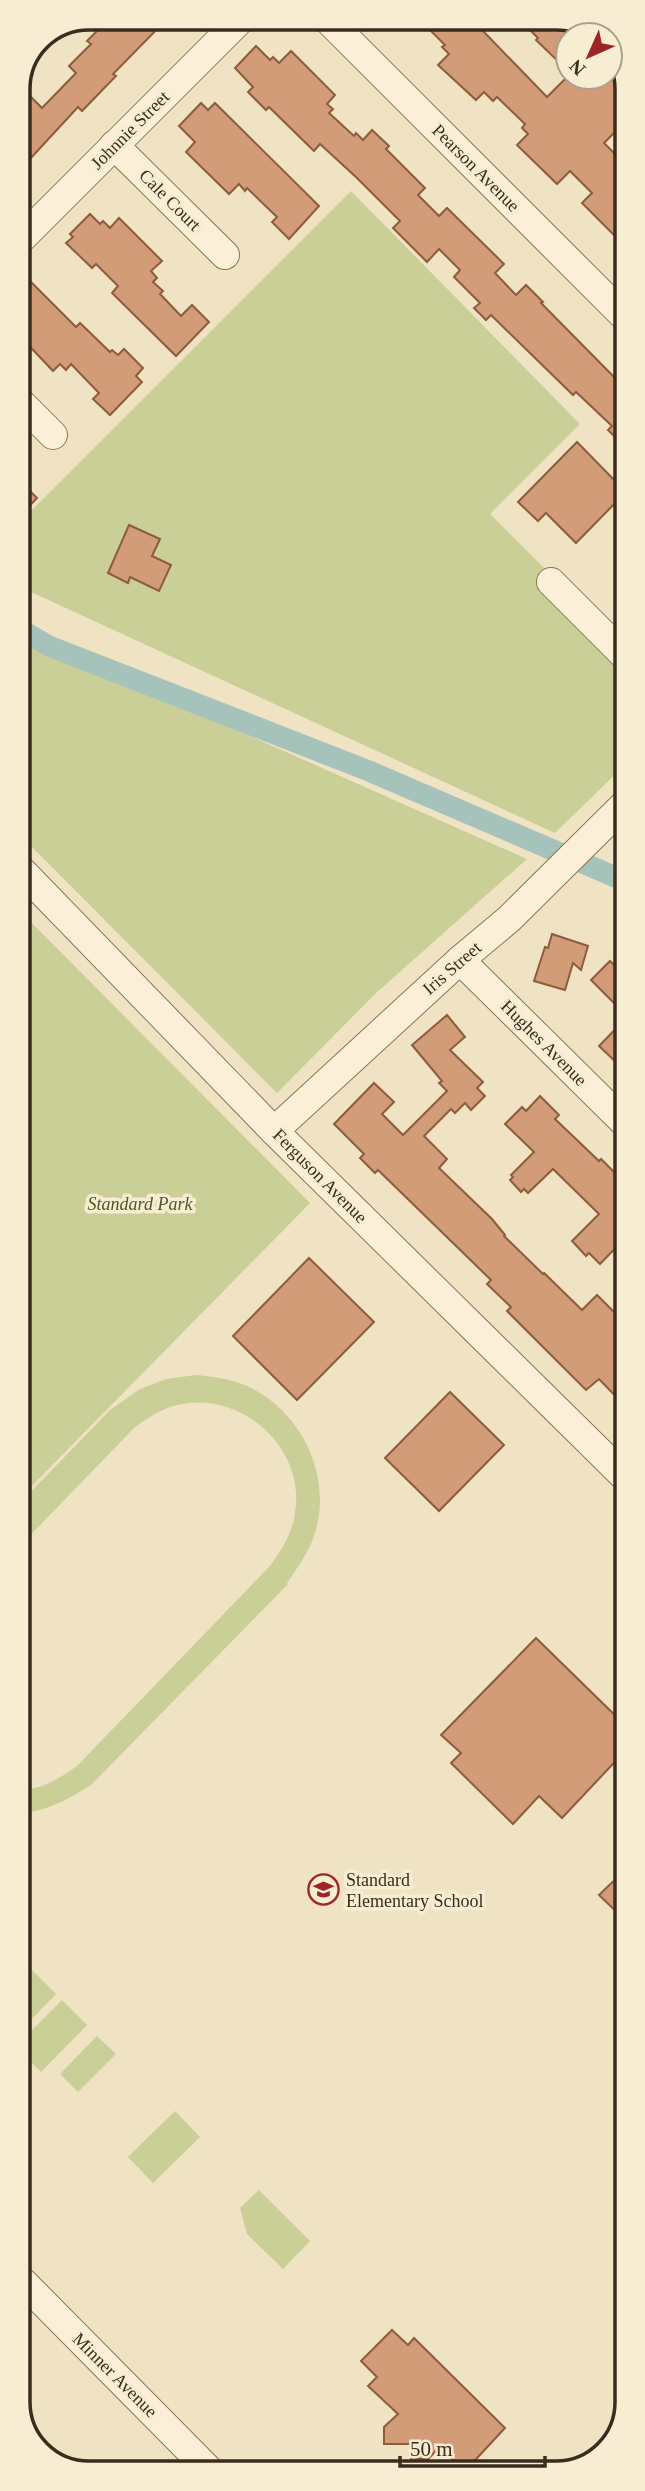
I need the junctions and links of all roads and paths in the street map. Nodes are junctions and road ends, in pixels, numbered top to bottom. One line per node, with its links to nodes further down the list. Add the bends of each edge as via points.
1 (230, 30): 3 (street, Johnnie Street)
2 (338, 30): 6 (street, Pearson Avenue)
3 (114, 145): 4 (street, Johnnie Street); 5 (street, Cale Court)
4 (30, 230)
5 (225, 255)
6 (615, 307)
7 (30, 412): 8 (street)
8 (53, 435)
9 (551, 582): 10 (street)
10 (615, 647)
11 (615, 818): 13 (street, Iris Street)
12 (30, 879): 15 (street, Ferguson Avenue)
13 (460, 960): 14 (street, Hughes Avenue); 15 (street, Iris Street)
14 (615, 1113)
15 (274, 1131): 16 (street, Ferguson Avenue)
16 (615, 1467)
17 (30, 2289): 18 (street, Minner Avenue)
18 (200, 2461)

